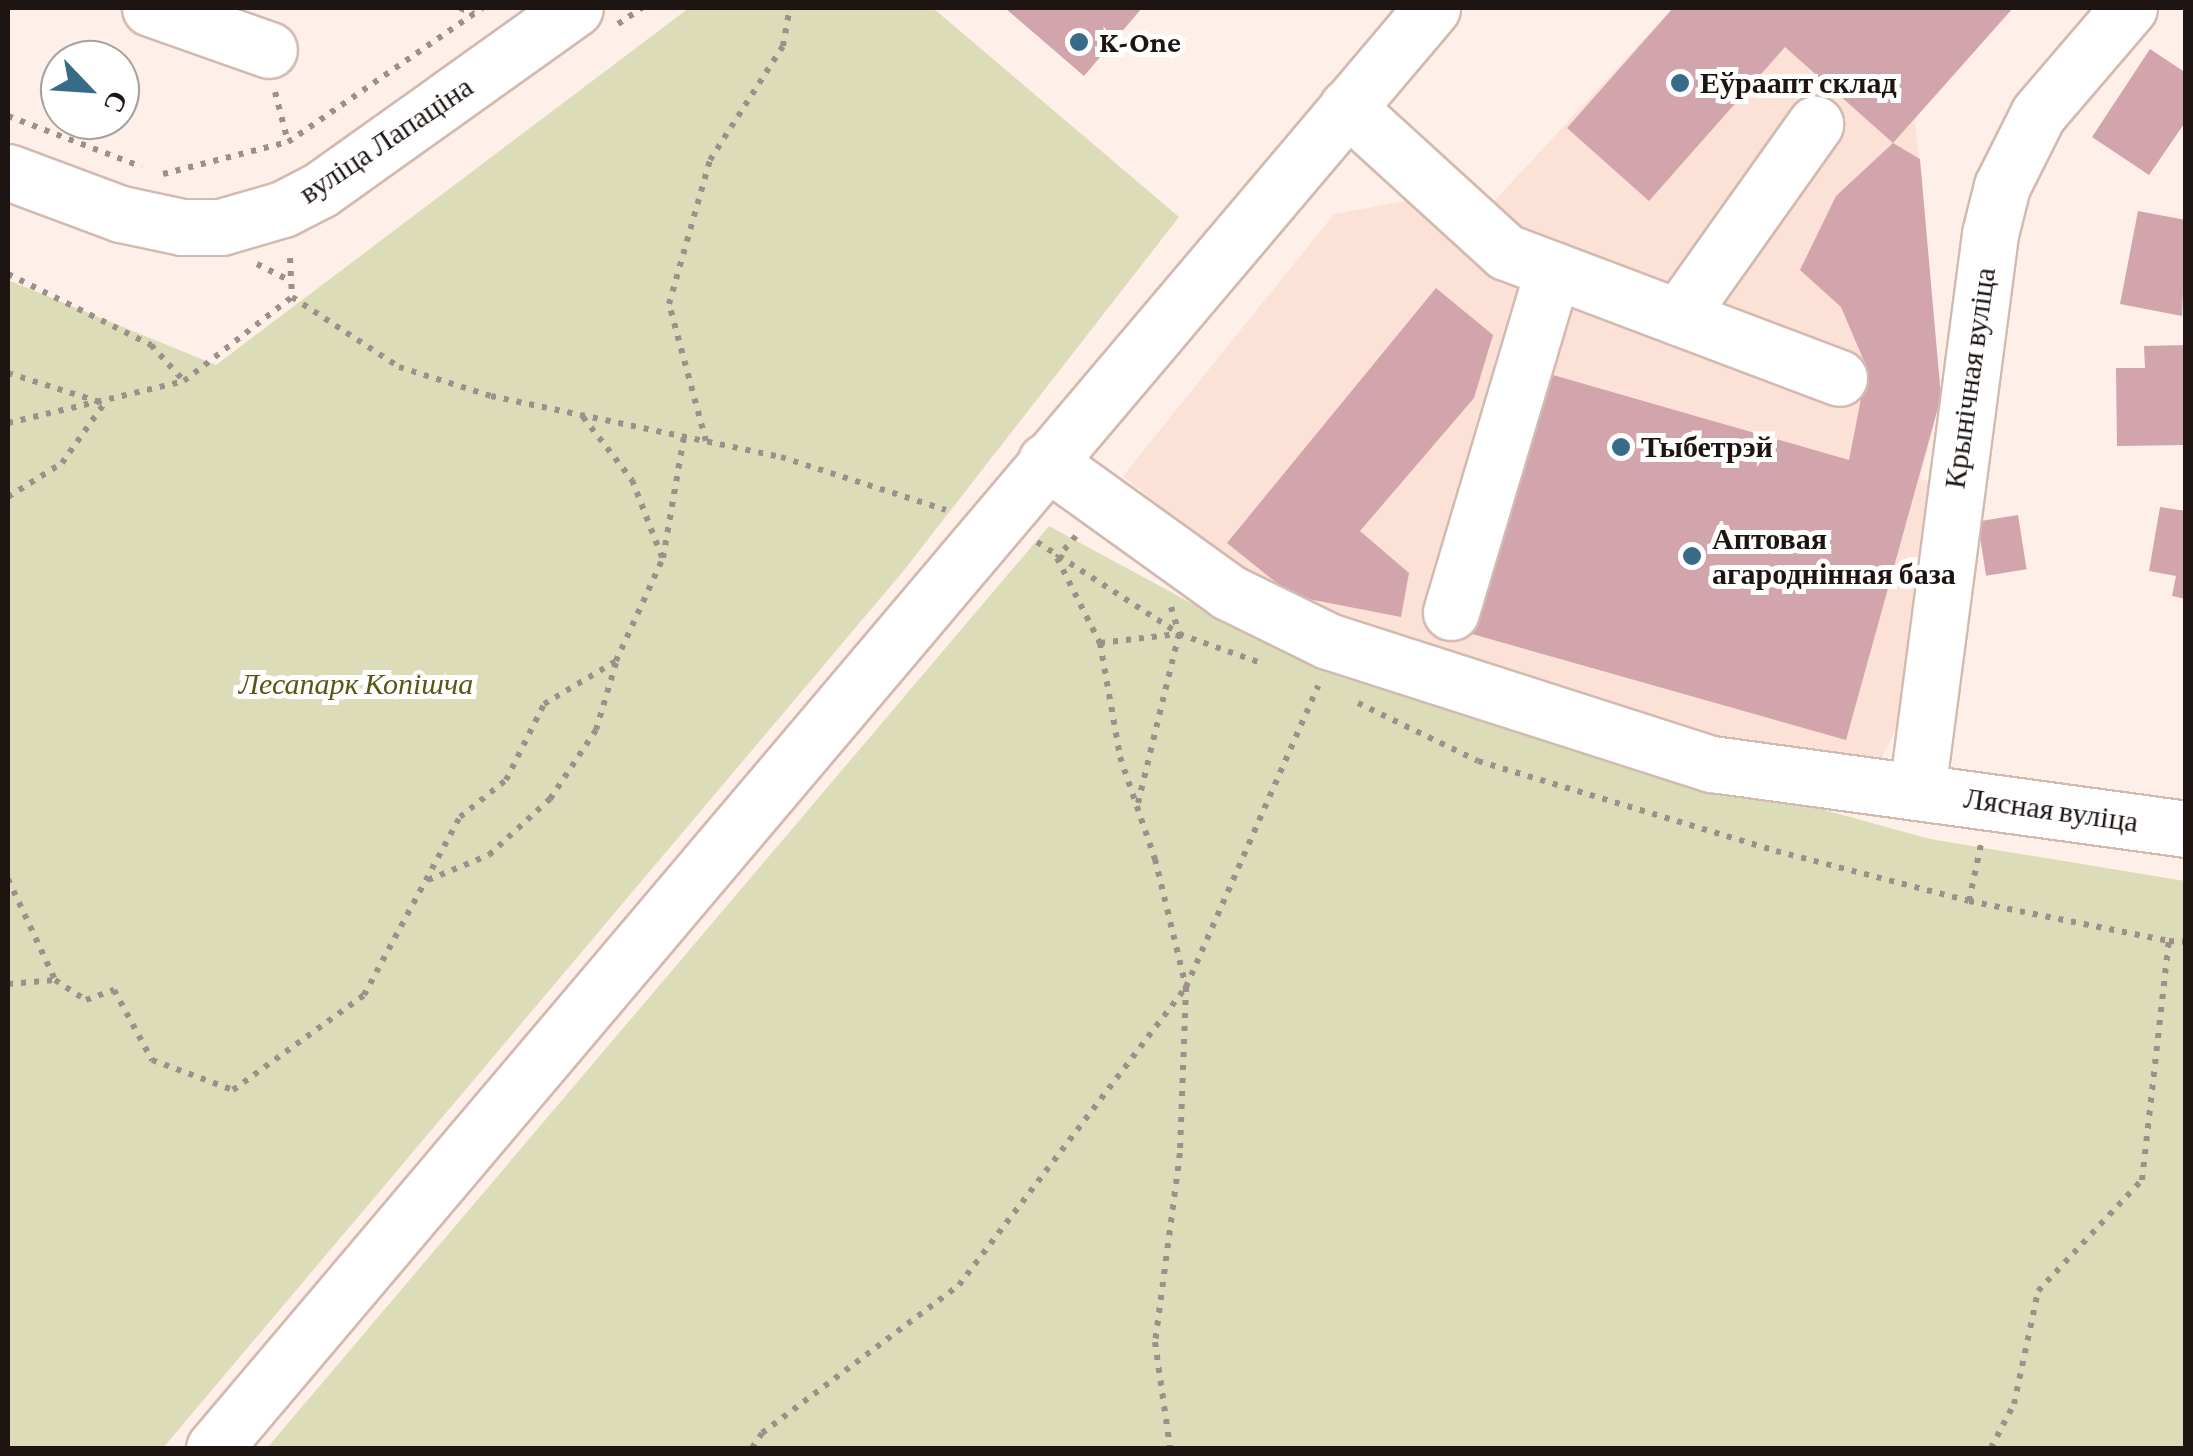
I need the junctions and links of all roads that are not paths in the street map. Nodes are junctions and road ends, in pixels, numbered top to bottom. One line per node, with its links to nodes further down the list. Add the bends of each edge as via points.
1 (150, 8): 5 (main road)
2 (574, 8): 8 (main road, вуліца Лапаціна, via 320,190 221,227 120,214)
3 (1432, 8): 6 (main road)
4 (2130, 8): 14 (main road, Крынічная вуліца, via 2038,114 2002,186)
5 (269, 50)
6 (1347, 107): 9 (main road, via 1506,252); 12 (main road)
7 (1815, 124): 10 (main road)
8 (8, 172)
9 (1553, 270): 10 (main road); 13 (main road)
10 (1678, 317): 11 (main road)
11 (1839, 378)
12 (1046, 462): 14 (main road, Лясная вуліца, via 1228,592 1328,641 1712,764); 16 (main road)
13 (1451, 612)
14 (1917, 791): 15 (main road, Лясная вуліца)
15 (2186, 829)
16 (214, 1448)

